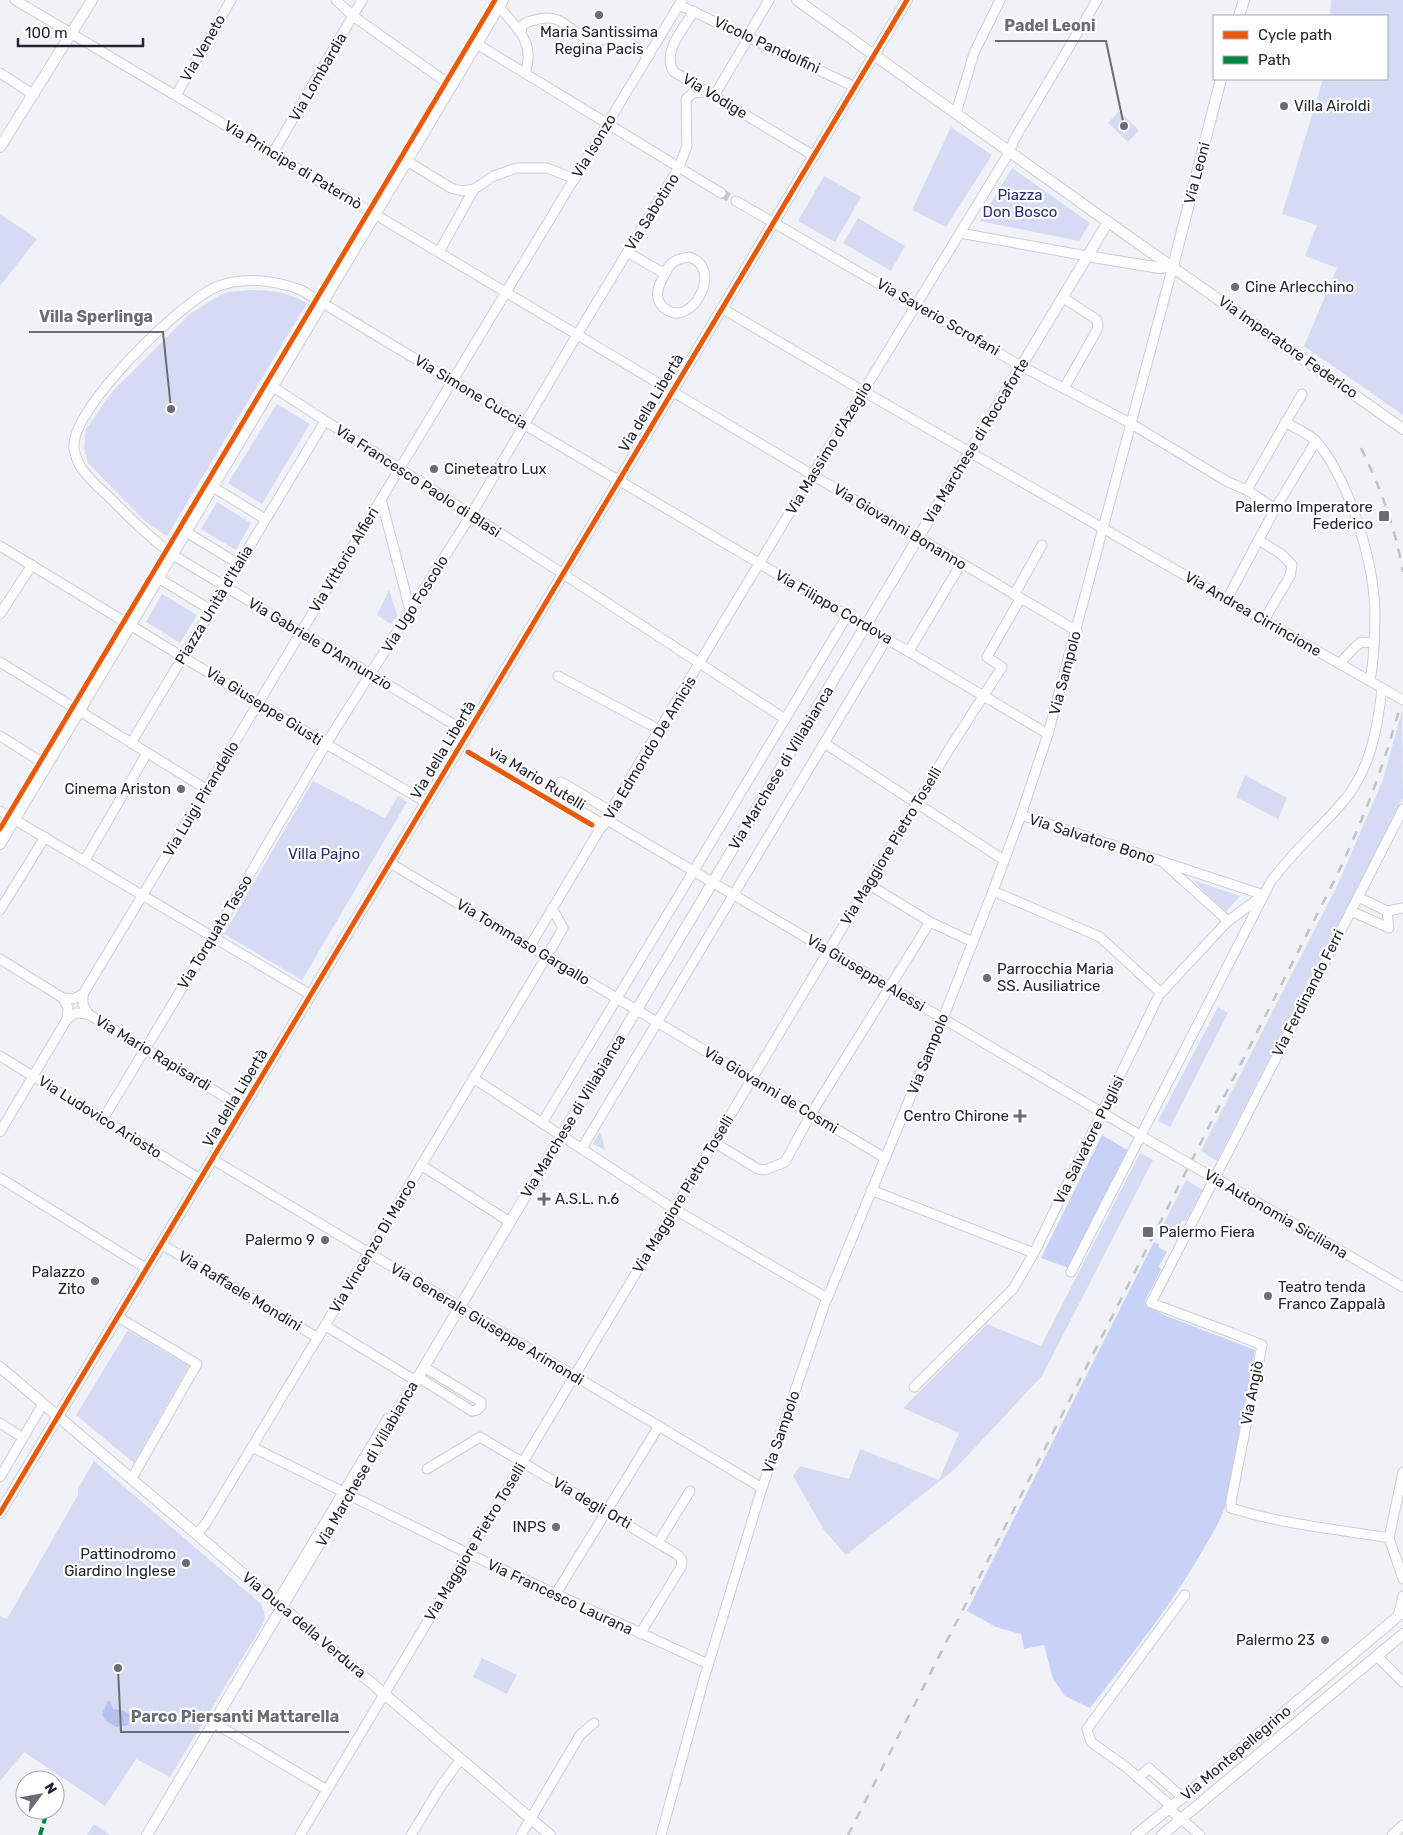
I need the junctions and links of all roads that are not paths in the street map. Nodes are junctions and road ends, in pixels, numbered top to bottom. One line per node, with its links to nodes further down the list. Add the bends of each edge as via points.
1 (15, 0): 20 (street, Via Principe di Paternò)
2 (92, 0): 20 (street)
3 (230, 0): 32 (street, Via Veneto)
4 (336, 0): 18 (street)
5 (362, 0): 18 (street, Via Lombardia)
6 (769, 0): 21 (street)
7 (797, 0): 23 (street)
8 (907, 0): 23 (street, Via della Libertà)
9 (1000, 0): 33 (street, via 974,52)
10 (1098, 0): 36 (street)
11 (1236, 0): 16 (street)
12 (1244, 0): 17 (street)
13 (680, 2): 15 (street, Vicolo Pandolfini); 24 (street, Via Isonzo)
14 (501, 4): 19 (street); 22 (street)
15 (694, 11): 21 (street, Vicolo Pandolfini); 30 (street, Via Vodige, via 672,48 670,66 674,72)
16 (1234, 15)
17 (1239, 15)
18 (353, 16): 29 (street, via 446,82); 37 (street, Via Lombardia)
19 (520, 32): 24 (street, via 527,22 557,19 585,38 622,40); 26 (street, via 529,56)
20 (72, 34): 31 (street); 32 (street, Via Principe di Paternò)
21 (749, 37): 28 (street, Vicolo Pandolfini); 30 (street)
22 (477, 44): 26 (street); 29 (street)
23 (874, 54): 28 (street, Via della Libertà); 33 (street)
24 (648, 56): 34 (street, Via Isonzo)
25 (0, 73): 31 (street)
26 (524, 74): 34 (street)
27 (1221, 80): 52 (street, Via Leoni)
28 (855, 87): 38 (street, Via della Libertà)
29 (447, 94): 39 (street)
30 (710, 94): 38 (street, Via Vodige); 40 (street, Via Sabotino, via 693,93 686,99 687,146)
31 (34, 95): 35 (street)
32 (176, 95): 37 (street, Via Principe di Paternò)
33 (956, 113): 36 (street)
34 (608, 124): 40 (street); 41 (street, Via Isonzo)
35 (0, 147)
36 (1010, 151): 46 (street); 48 (street)
37 (274, 153): 45 (street, Via Principe di Paternò)
38 (814, 156): 47 (street, Via della Libertà)
39 (407, 161): 42 (street, via 451,188); 45 (street)
40 (679, 167): 43 (street); 50 (street, Via Sabotino)
41 (575, 179): 42 (street, via 547,168 516,168 494,176); 54 (street, Via Isonzo)
42 (474, 189): 49 (street)
43 (721, 193)
44 (736, 201): 47 (street, Via Saverio Scrofani)
45 (375, 214): 49 (street, Via Principe di Paternò); 56 (street)
46 (1108, 222): 51 (street); 52 (street)
47 (774, 224): 57 (street, Via Saverio Scrofani); 58 (street, Via della Libertà)
48 (960, 232): 51 (street); 57 (street, Via Massimo d'Azeglio)
49 (438, 252): 54 (street, Via Principe di Paternò)
50 (627, 252): 53 (street); 59 (street, Via Sabotino)
51 (1087, 256): 52 (street, via 1160,268); 55 (street, Via Marchese di Roccaforte)
52 (1173, 266): 69 (street, Via Sampolo); 71 (street, Via Imperatore Federico)
53 (665, 274): 53 (street, via 657,289 657,298 671,313 681,314 689,310 704,285 703,266 689,257 671,264)
54 (505, 292): 59 (street, Via Principe di Paternò); 61 (street, Via Isonzo)
55 (1062, 298): 60 (street, Via Marchese di Roccaforte); 63 (street, via 1096,319 1098,324)
56 (323, 302): 61 (street, Via Simone Cuccia); 62 (street); 89 (street, Via Simone Cuccia, via 280,283 246,281 216,287 192,301 156,334 111,379 84,416 74,438 82,470)
57 (915, 304): 60 (street, Via Saverio Scrofani); 64 (street, Via Massimo d'Azeglio)
58 (723, 309): 64 (street, Via Andrea Cirrincione); 65 (street, Via della Libertà)
59 (577, 335): 65 (street, Via Principe di Paternò); 70 (street, Via Sabotino)
60 (1021, 366): 63 (street, Via Saverio Scrofani); 73 (street, Via Marchese di Roccaforte)
61 (452, 380): 70 (street, Via Simone Cuccia); 74 (street, Via Vittorio Alfieri)
62 (272, 388): 67 (street, Via Francesco Paolo di Blasi); 77 (street)
63 (1064, 388): 69 (street, Via Saverio Scrofani)
64 (863, 391): 73 (street, Via Andrea Cirrincione); 75 (street, Via Massimo d'Azeglio)
65 (673, 392): 75 (street, Via Giovanni Bonanno); 76 (street, Via della Libertà)
66 (1302, 394): 68 (street)
67 (325, 421): 74 (street, Via Francesco Paolo di Blasi); 82 (street, Piazza Unità d'Italia)
68 (1285, 422): 72 (street); 78 (street)
69 (1130, 423): 78 (street, Via Saverio Scrofani); 83 (street, Via Sampolo)
70 (525, 425): 76 (street, Via Simone Cuccia); 81 (street, Via Ugo Foscolo)
71 (1403, 428)
72 (1316, 441): 80 (street); 109 (street, via 1335,468 1354,510 1367,558 1375,612)
73 (969, 452): 83 (street, Via Andrea Cirrincione); 85 (street, Via Marchese di Roccaforte)
74 (399, 469): 79 (street, Via Vittorio Alfieri); 81 (street, Via Francesco Paolo di Blasi)
75 (813, 475): 85 (street, Via Giovanni Bonanno); 90 (street, Via Massimo d'Azeglio)
76 (619, 480): 90 (street, Via Filippo Cordova); 94 (street, Via della Libertà)
77 (213, 487): 82 (street); 84 (street)
78 (1247, 490): 80 (street, Via Saverio Scrofani)
79 (381, 499): 100 (street); 107 (street, Via Vittorio Alfieri)
80 (1275, 509): 86 (street)
81 (471, 515): 94 (street, Via Francesco Paolo di Blasi); 100 (street, Via Ugo Foscolo)
82 (266, 519): 91 (street, Piazza Unità d'Italia)
83 (1102, 528): 98 (street, Via Andrea Cirrincione); 106 (street, Via Sampolo)
84 (186, 532): 89 (street); 91 (street)
85 (918, 538): 92 (street, Via Giovanni Bonanno); 105 (street, Via Marchese di Roccaforte)
86 (1259, 540): 98 (street); 103 (street, via 1292,565 1290,576)
87 (1042, 545): 97 (street)
88 (0, 546): 93 (street, Via Giuseppe Giusti)
89 (172, 555): 95 (street); 96 (street, Via Gabriele D'Annunzio)
90 (759, 563): 102 (street, Via Filippo Cordova); 113 (street, Via Massimo d'Azeglio)
91 (239, 564): 96 (street, Piazza Unità d'Italia)
92 (962, 564): 97 (street, Via Giovanni Bonanno); 110 (street)
93 (32, 565): 101 (street); 104 (street, Via Giuseppe Giusti)
94 (563, 574): 113 (street, Via Francesco Paolo di Blasi); 125 (street, Via della Libertà)
95 (158, 578): 99 (street); 104 (street)
96 (225, 587): 99 (street, Piazza Unità d'Italia); 107 (street, Via Gabriele D'Annunzio)
97 (1017, 597): 106 (street, Via Giovanni Bonanno); 119 (street, Via Maggiore Pietro Toselli, via 987,657 1002,667)
98 (1227, 599): 103 (street, Via Andrea Cirrincione)
99 (211, 610): 111 (street, Piazza Unità d'Italia)
100 (410, 610): 115 (street, Via Ugo Foscolo)
101 (0, 614)
102 (847, 616): 105 (street, Via Filippo Cordova); 123 (street, Via Marchese di Villabianca)
103 (1264, 620): 114 (street, Via Andrea Cirrincione)
104 (131, 624): 111 (street, Via Giuseppe Giusti); 122 (street)
105 (864, 625): 108 (street, Via Filippo Cordova); 148 (street, Via Marchese di Villabianca)
106 (1077, 631): 126 (street, Via Sampolo)
107 (300, 632): 115 (street, Via Gabriele D'Annunzio); 121 (street, Via Vittorio Alfieri)
108 (886, 638): 110 (street, Via Filippo Cordova); 129 (street, Via Marchese di Villabianca)
109 (1374, 643): 114 (street, via 1361,642); 117 (street)
110 (909, 652): 119 (street, Via Filippo Cordova)
111 (184, 656): 121 (street, Via Giuseppe Giusti); 128 (street, Piazza Unità d'Italia)
112 (0, 662): 122 (street)
113 (699, 664): 123 (street, Via Francesco Paolo di Blasi); 124 (street, Via Edmondo De Amicis)
114 (1340, 664): 117 (street, Via Andrea Cirrincione)
115 (371, 675): 125 (street, Via Gabriele D'Annunzio); 130 (street, Via Ugo Foscolo)
116 (558, 676): 124 (street)
117 (1370, 681): 118 (street, Via Andrea Cirrincione)
118 (1382, 688): 120 (street, Via Andrea Cirrincione); 152 (street, Via Salvatore Puglisi, via 1376,732 1357,781 1332,814)
119 (983, 695): 126 (street, Via Filippo Cordova); 135 (street, Via Maggiore Pietro Toselli)
120 (1403, 700)
121 (259, 702): 130 (street, Via Giuseppe Giusti); 133 (street, Via Luigi Pirandello)
122 (80, 711): 128 (street); 132 (street)
123 (785, 720): 147 (street, Via Marchese di Villabianca)
124 (660, 730): 139 (street, Via Edmondo De Amicis)
125 (468, 733): 134 (street, Via della Libertà)
126 (1048, 734): 138 (street, Via Sampolo)
127 (0, 736): 132 (street)
128 (131, 743): 131 (street)
129 (824, 743): 135 (street); 151 (street, Via Marchese di Villabianca)
130 (326, 744): 134 (street, Via Giuseppe Giusti); 162 (street, Via Torquato Tasso)
131 (147, 753): 133 (street); 143 (street)
132 (46, 767): 140 (street)
133 (206, 789): 153 (street, Via Luigi Pirandello)
134 (426, 802): 145 (street, Via della Libertà)
135 (917, 803): 144 (street); 149 (street, Via Maggiore Pietro Toselli)
136 (1403, 809): 154 (street, Via Ferdinando Ferri)
137 (0, 811): 140 (street)
138 (1021, 815): 144 (street, Via Sampolo); 146 (street, Via Salvatore Bono)
139 (608, 819): 139 (street, via 561,782 553,794); 147 (street); 155 (street, Via Edmondo De Amicis)
140 (15, 820): 141 (street); 142 (street)
141 (45, 837): 143 (street); 157 (street)
142 (0, 844)
143 (85, 860): 153 (street)
144 (1004, 860): 150 (street, Via Sampolo)
145 (390, 862): 164 (street, Via Tommaso Gargallo); 171 (street, Via della Libertà)
146 (1162, 862): 152 (street, Via Salvatore Bono); 160 (street, Via Salvatore Bono)
147 (695, 871): 148 (street); 173 (street, Via Marchese di Villabianca)
148 (711, 881): 151 (street, Via Giuseppe Alessi); 174 (street, Via Marchese di Villabianca)
149 (868, 884): 161 (street); 165 (street, Via Maggiore Pietro Toselli)
150 (993, 891): 163 (street, Via Sampolo); 169 (street, via 1100,937)
151 (734, 894): 165 (street, Via Giuseppe Alessi); 178 (street, Via Marchese di Villabianca)
152 (1260, 894): 160 (street, Via Salvatore Puglisi); 191 (street, Via Salvatore Puglisi)
153 (143, 895): 162 (street); 170 (street, Via Luigi Pirandello)
154 (1358, 897): 158 (street, Via Ferdinando Ferri); 159 (street)
155 (552, 908): 164 (street, Via Edmondo De Amicis); 166 (street, via 563,928)
156 (1403, 908): 159 (street)
157 (0, 910)
158 (1351, 911): 159 (street, via 1389,928); 197 (street, Via Ferdinando Ferri)
159 (1387, 911)
160 (1228, 921): 169 (street, Via Salvatore Puglisi)
161 (930, 922): 163 (street); 168 (street)
162 (213, 937): 171 (street); 179 (street, Via Torquato Tasso)
163 (973, 942): 176 (street, Via Sampolo)
164 (530, 946): 166 (street, Via Tommaso Gargallo)
165 (828, 950): 168 (street, Via Giuseppe Alessi); 183 (street, Via Maggiore Pietro Toselli)
166 (547, 956): 173 (street, Via Tommaso Gargallo); 182 (street, Via Vincenzo Di Marco)
167 (0, 960): 172 (street)
168 (891, 987): 176 (street, Via Giuseppe Alessi); 186 (street)
169 (1161, 993): 185 (street, Via Salvatore Puglisi)
170 (83, 994): 172 (street, via 73,999); 175 (street)
171 (310, 995): 184 (street, Via della Libertà)
172 (63, 998): 177 (street, via 68,1008)
173 (618, 999): 174 (street, Via Tommaso Gargallo); 188 (street, Via Marchese di Villabianca)
174 (634, 1009): 178 (street, Via Tommaso Gargallo); 190 (street, Via Marchese di Villabianca)
175 (88, 1014): 177 (street, via 76,1014); 179 (street, Via Mario Rapisardi)
176 (943, 1018): 185 (street, Via Giuseppe Alessi); 194 (street, Via Sampolo)
177 (67, 1019): 181 (street)
178 (656, 1023): 183 (street, Via Giovanni de Cosmi); 193 (street, Via Marchese di Villabianca)
179 (145, 1049): 184 (street, Via Mario Rapisardi); 187 (street, Via Torquato Tasso)
180 (0, 1056): 181 (street, Via Ludovico Ariosto)
181 (33, 1076): 187 (street, Via Ludovico Ariosto); 189 (street)
182 (474, 1078): 188 (street); 196 (street, Via Vincenzo Di Marco)
183 (751, 1079): 186 (street, Via Giovanni de Cosmi); 192 (street, Via Maggiore Pietro Toselli)
184 (244, 1108): 195 (street, Via della Libertà)
185 (1102, 1112): 191 (street, Via Giuseppe Alessi); 204 (street, Via Salvatore Puglisi)
186 (811, 1114): 192 (street, via 785,1162 778,1166 758,1169); 194 (street, Via Giovanni de Cosmi)
187 (102, 1119): 199 (street, Via Ludovico Ariosto)
188 (542, 1123): 190 (street)
189 (0, 1132)
190 (560, 1134): 193 (street); 202 (street, Via Marchese di Villabianca)
191 (1145, 1138): 197 (street, Via Autonomia Siciliana, bridge); 207 (street, Via Salvatore Puglisi)
192 (715, 1143): 201 (street, Via Maggiore Pietro Toselli)
193 (582, 1148): 201 (street)
194 (885, 1158): 200 (street, Via Sampolo)
195 (212, 1159): 199 (street, Via della Libertà); 205 (street, Via Generale Giuseppe Arimondi)
196 (421, 1166): 202 (street); 205 (street, Via Vincenzo Di Marco)
197 (1211, 1176): 208 (street, Via Autonomia Siciliana); 236 (street, Via Angiò, via 1151,1304 1262,1345 1231,1508)
198 (0, 1178): 206 (street)
199 (200, 1179): 203 (street, Via della Libertà)
200 (873, 1190): 204 (street); 209 (street, Via Sampolo)
201 (674, 1209): 209 (street); 216 (street, Via Maggiore Pietro Toselli)
202 (508, 1222): 210 (street, Via Marchese di Villabianca)
203 (162, 1244): 206 (street, Via della Libertà); 213 (street, Via Raffaele Mondini)
204 (1034, 1253): 218 (street, Via Salvatore Puglisi, via 1013,1289)
205 (369, 1254): 210 (street, Via Generale Giuseppe Arimondi); 212 (street, Via Vincenzo Di Marco)
206 (147, 1269): 211 (street, Via della Libertà)
207 (1071, 1272)
208 (1403, 1288)
209 (827, 1298): 230 (street, Via Sampolo)
210 (458, 1306): 214 (street, Via Marchese di Villabianca); 216 (street, Via Generale Giuseppe Arimondi); 217 (street, Via Marchese di Villabianca)
211 (118, 1317): 220 (street, Via della Libertà); 229 (street, via 197,1364)
212 (326, 1326): 213 (street, Via Vincenzo Di Marco); 217 (street)
213 (318, 1338): 224 (street, Via Vincenzo Di Marco)
214 (424, 1367): 217 (street, Via Marchese di Villabianca); 217 (street, via 480,1402 481,1406 472,1411)
215 (1, 1371): 219 (street, Via Duca della Verdura)
216 (575, 1376): 222 (street, Via Generale Giuseppe Arimondi); 225 (street, Via Maggiore Pietro Toselli)
217 (415, 1379): 232 (street, Via Marchese di Villabianca)
218 (914, 1386)
219 (43, 1404): 220 (street, Via Duca della Verdura); 223 (street)
220 (58, 1416): 229 (street, Via Duca della Verdura); 234 (street, Via della Libertà)
221 (0, 1423): 223 (street)
222 (658, 1426): 230 (street, Via Generale Giuseppe Arimondi); 233 (street)
223 (23, 1438): 228 (street)
224 (252, 1447): 232 (street, Via Francesco Laurana); 235 (street, Via Vincenzo Di Marco)
225 (522, 1463): 226 (street, Via degli Orti, via 480,1437); 233 (street, Via degli Orti); 238 (street, Via Maggiore Pietro Toselli)
226 (427, 1470)
227 (1403, 1472): 236 (street)
228 (0, 1477)
229 (132, 1478): 235 (street, Via Duca della Verdura)
230 (762, 1488): 248 (street, Via Sampolo)
231 (690, 1491): 237 (street)
232 (347, 1493): 238 (street, Via Francesco Laurana); 243 (street, Via Marchese di Villabianca)
233 (607, 1511): 237 (street, Via degli Orti); 240 (street)
234 (0, 1513)
235 (197, 1534): 243 (street, Via Duca della Verdura)
236 (1389, 1538): 239 (street)
237 (658, 1543): 245 (street, Via degli Orti, via 678,1555 682,1560 681,1567)
238 (468, 1554): 240 (street, Via Francesco Laurana); 252 (street, Via Maggiore Pietro Toselli)
239 (1403, 1579)
240 (555, 1595): 245 (street, Via Francesco Laurana)
241 (1185, 1595): 256 (street, via 1087,1729 1091,1742)
242 (1403, 1596): 244 (street)
243 (280, 1605): 252 (street, Via Duca della Verdura); 253 (street, Via Marchese di Villabianca)
244 (1401, 1614): 249 (street, Via Montepellegrino)
245 (640, 1634): 248 (street, Via Francesco Laurana)
246 (1403, 1634): 247 (street, Via Montepellegrino)
247 (1377, 1656): 250 (street, Via Montepellegrino); 251 (street)
248 (708, 1664): 268 (street, Via Sampolo)
249 (1335, 1669): 250 (street); 258 (street, Via Montepellegrino)
250 (1346, 1682): 261 (street, Via Montepellegrino)
251 (1403, 1682)
252 (384, 1694): 255 (street, Via Duca della Verdura); 257 (street, Via Maggiore Pietro Toselli)
253 (214, 1723): 257 (street); 263 (street, Via Marchese di Villabianca)
254 (594, 1723): 260 (street, via 580,1735)
255 (461, 1759): 260 (street, Via Duca della Verdura); 265 (street)
256 (1138, 1778): 258 (street, via 1150,1768); 259 (street)
257 (327, 1790): 264 (street, Via Maggiore Pietro Toselli)
258 (1183, 1798): 259 (street, Via Montepellegrino)
259 (1171, 1808): 261 (street); 269 (street, Via Montepellegrino)
260 (530, 1818): 266 (street); 267 (street, Via Duca della Verdura)
261 (1182, 1819): 270 (street, Via Montepellegrino); 271 (street)
262 (1403, 1825): 272 (street)
263 (147, 1835)
264 (300, 1835)
265 (411, 1835)
266 (521, 1835)
267 (550, 1835)
268 (661, 1835)
269 (1136, 1835)
270 (1162, 1835)
271 (1200, 1835)
272 (1392, 1835)

